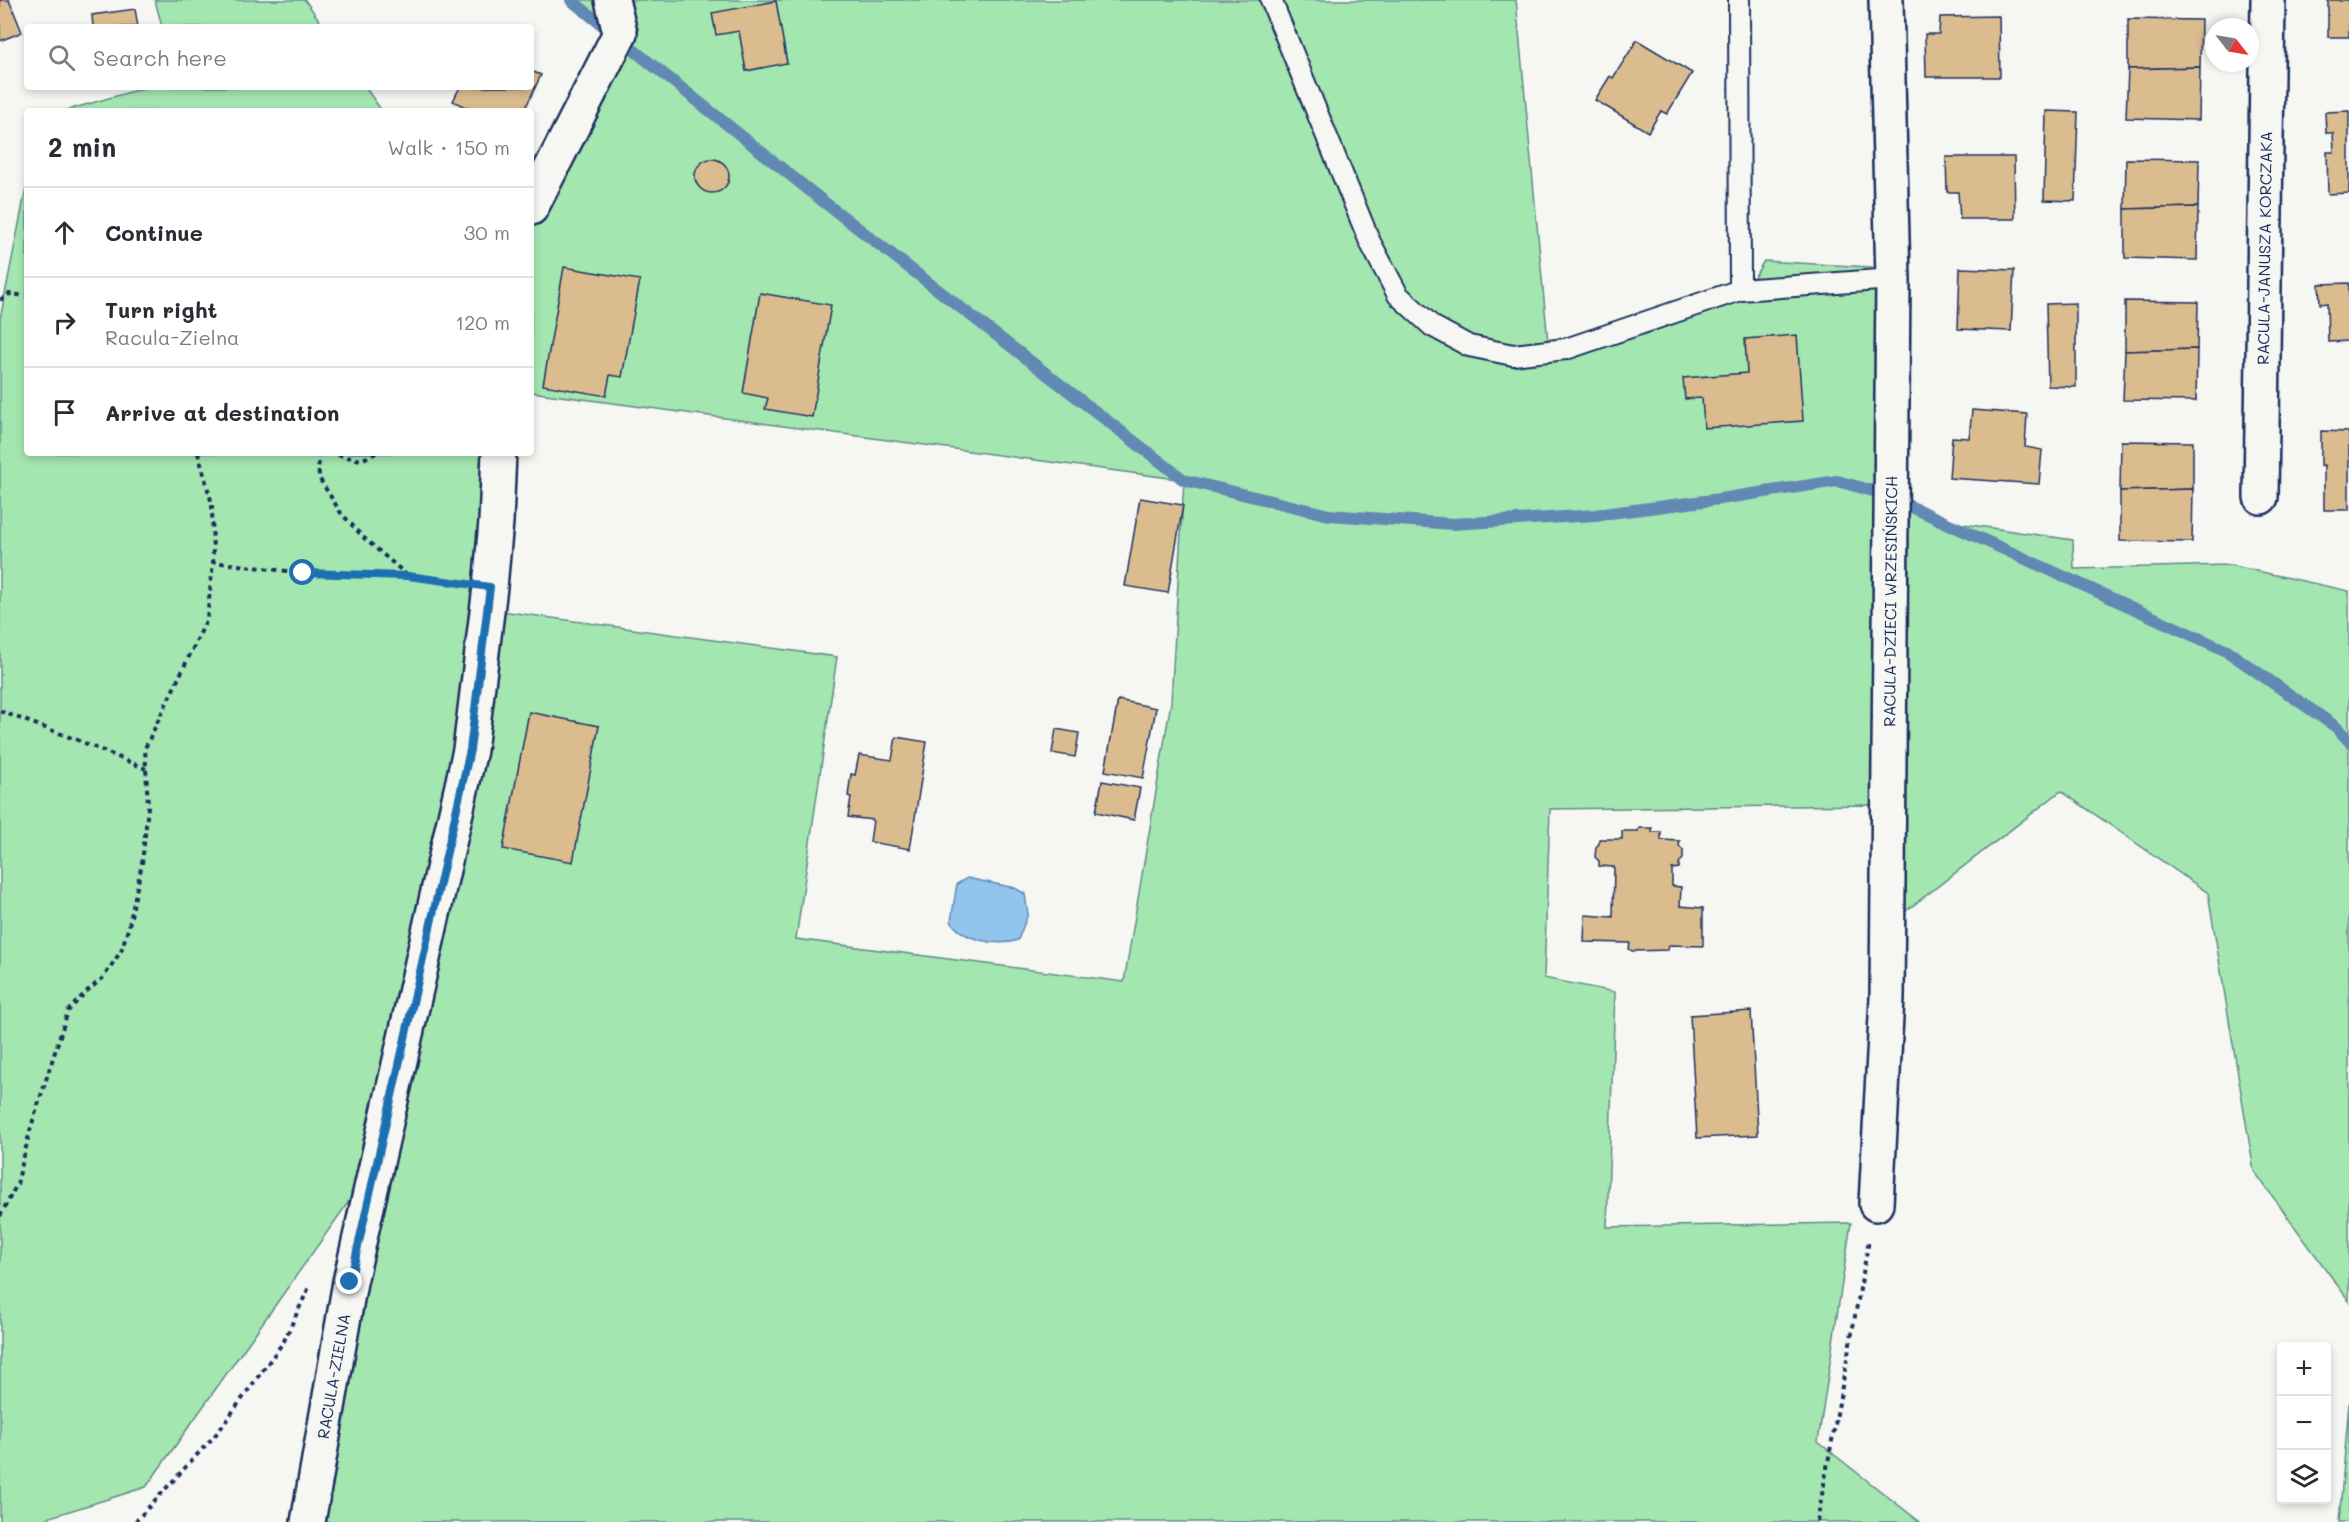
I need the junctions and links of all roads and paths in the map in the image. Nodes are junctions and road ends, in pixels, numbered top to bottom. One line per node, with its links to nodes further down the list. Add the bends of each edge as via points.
1 (612, 0): 6 (street, via 615,44)
2 (1271, 0): 8 (lane, via 1370,242 1398,295 1432,326 1469,346 1513,355 1566,349)
3 (1739, 0): 8 (lane)
4 (1886, 0): 7 (street, RACULA-DZIECI WRZESIŃSKICH)
5 (2268, 0): 16 (street, RACULA-JANUSZA KORCZAKA)
6 (534, 202)
7 (1893, 279): 8 (lane); 22 (street, RACULA-DZIECI WRZESIŃSKICH, via 1887,998)
8 (1740, 290)
9 (24, 296): 10 (path, via 9,294)
10 (0, 300)
11 (199, 456): 17 (path, via 212,504)
12 (318, 456): 18 (path, via 319,478 341,513)
13 (343, 456): 14 (path, via 361,460)
14 (370, 456)
15 (499, 456): 19 (street, RACULA-ZIELNA)
16 (2261, 497)
17 (213, 562): 18 (path, via 303,573); 21 (path, via 207,619 145,748)
18 (408, 576): 19 (path)
19 (490, 587): 26 (street, RACULA-ZIELNA, via 470,750 350,1282)
20 (0, 711): 21 (path)
21 (146, 769): 23 (path, via 148,807 143,852 121,951 103,978 68,1011 17,1184)
22 (1876, 1204): 27 (path)
23 (0, 1216)
24 (313, 1278): 25 (path, via 284,1341 225,1422)
25 (135, 1522)
26 (308, 1522)
27 (1817, 1522)

